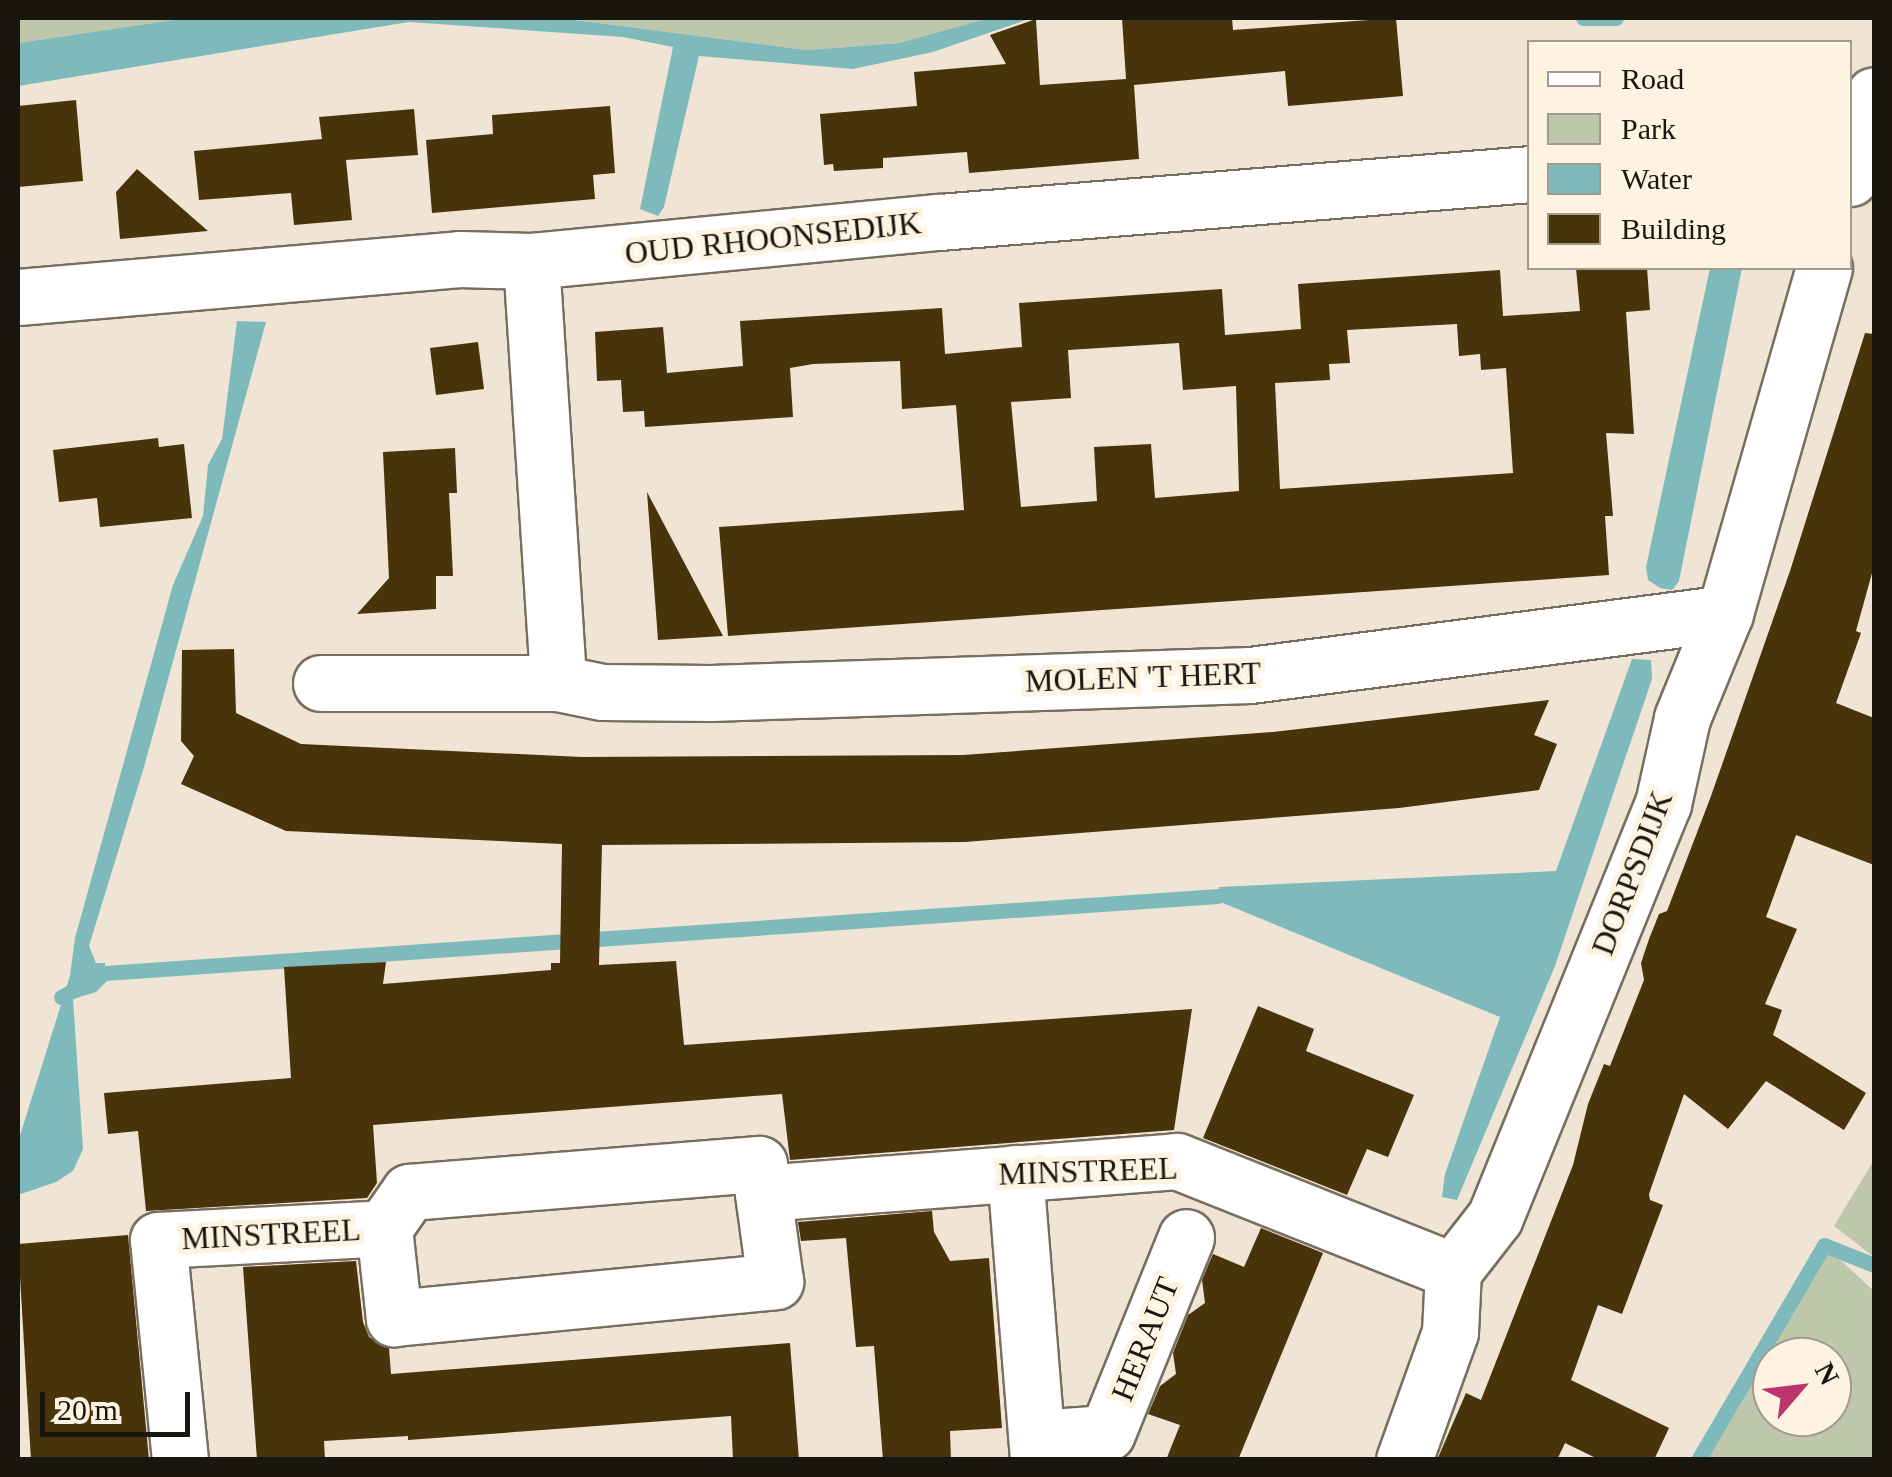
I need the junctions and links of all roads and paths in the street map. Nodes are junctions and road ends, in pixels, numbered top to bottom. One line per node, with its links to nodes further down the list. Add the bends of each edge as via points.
1 (1874, 96): 2 (street)
2 (1852, 165)
3 (1527, 174): 4 (street, OUD RHOONSEDIJK)
4 (531, 261): 6 (street, OUD RHOONSEDIJK, via 459,259); 9 (street)
5 (1823, 270): 7 (street, DORPSDIJK)
6 (18, 297)
7 (1725, 612): 9 (street, MOLEN 'T HERT, via 1250,675 710,693 602,692); 14 (street, DORPSDIJK, via 1682,718 1663,804 1495,1216)
8 (321, 683): 9 (street, MOLEN 'T HERT)
9 (558, 683)
10 (1015, 1173): 11 (street, MINSTREEL); 14 (street, MINSTREEL, via 1177,1161); 15 (street, HERAUT)
11 (763, 1193): 12 (street, MINSTREEL, via 759,1164 408,1192); 12 (street, MINSTREEL, via 775,1281 432,1315 394,1318)
12 (384, 1228): 16 (street, MINSTREEL, via 158,1240)
13 (1186, 1237): 15 (street, HERAUT, via 1107,1432)
14 (1453, 1272): 17 (street, via 1450,1332)
15 (1038, 1449)
16 (180, 1460)
17 (1404, 1460)

